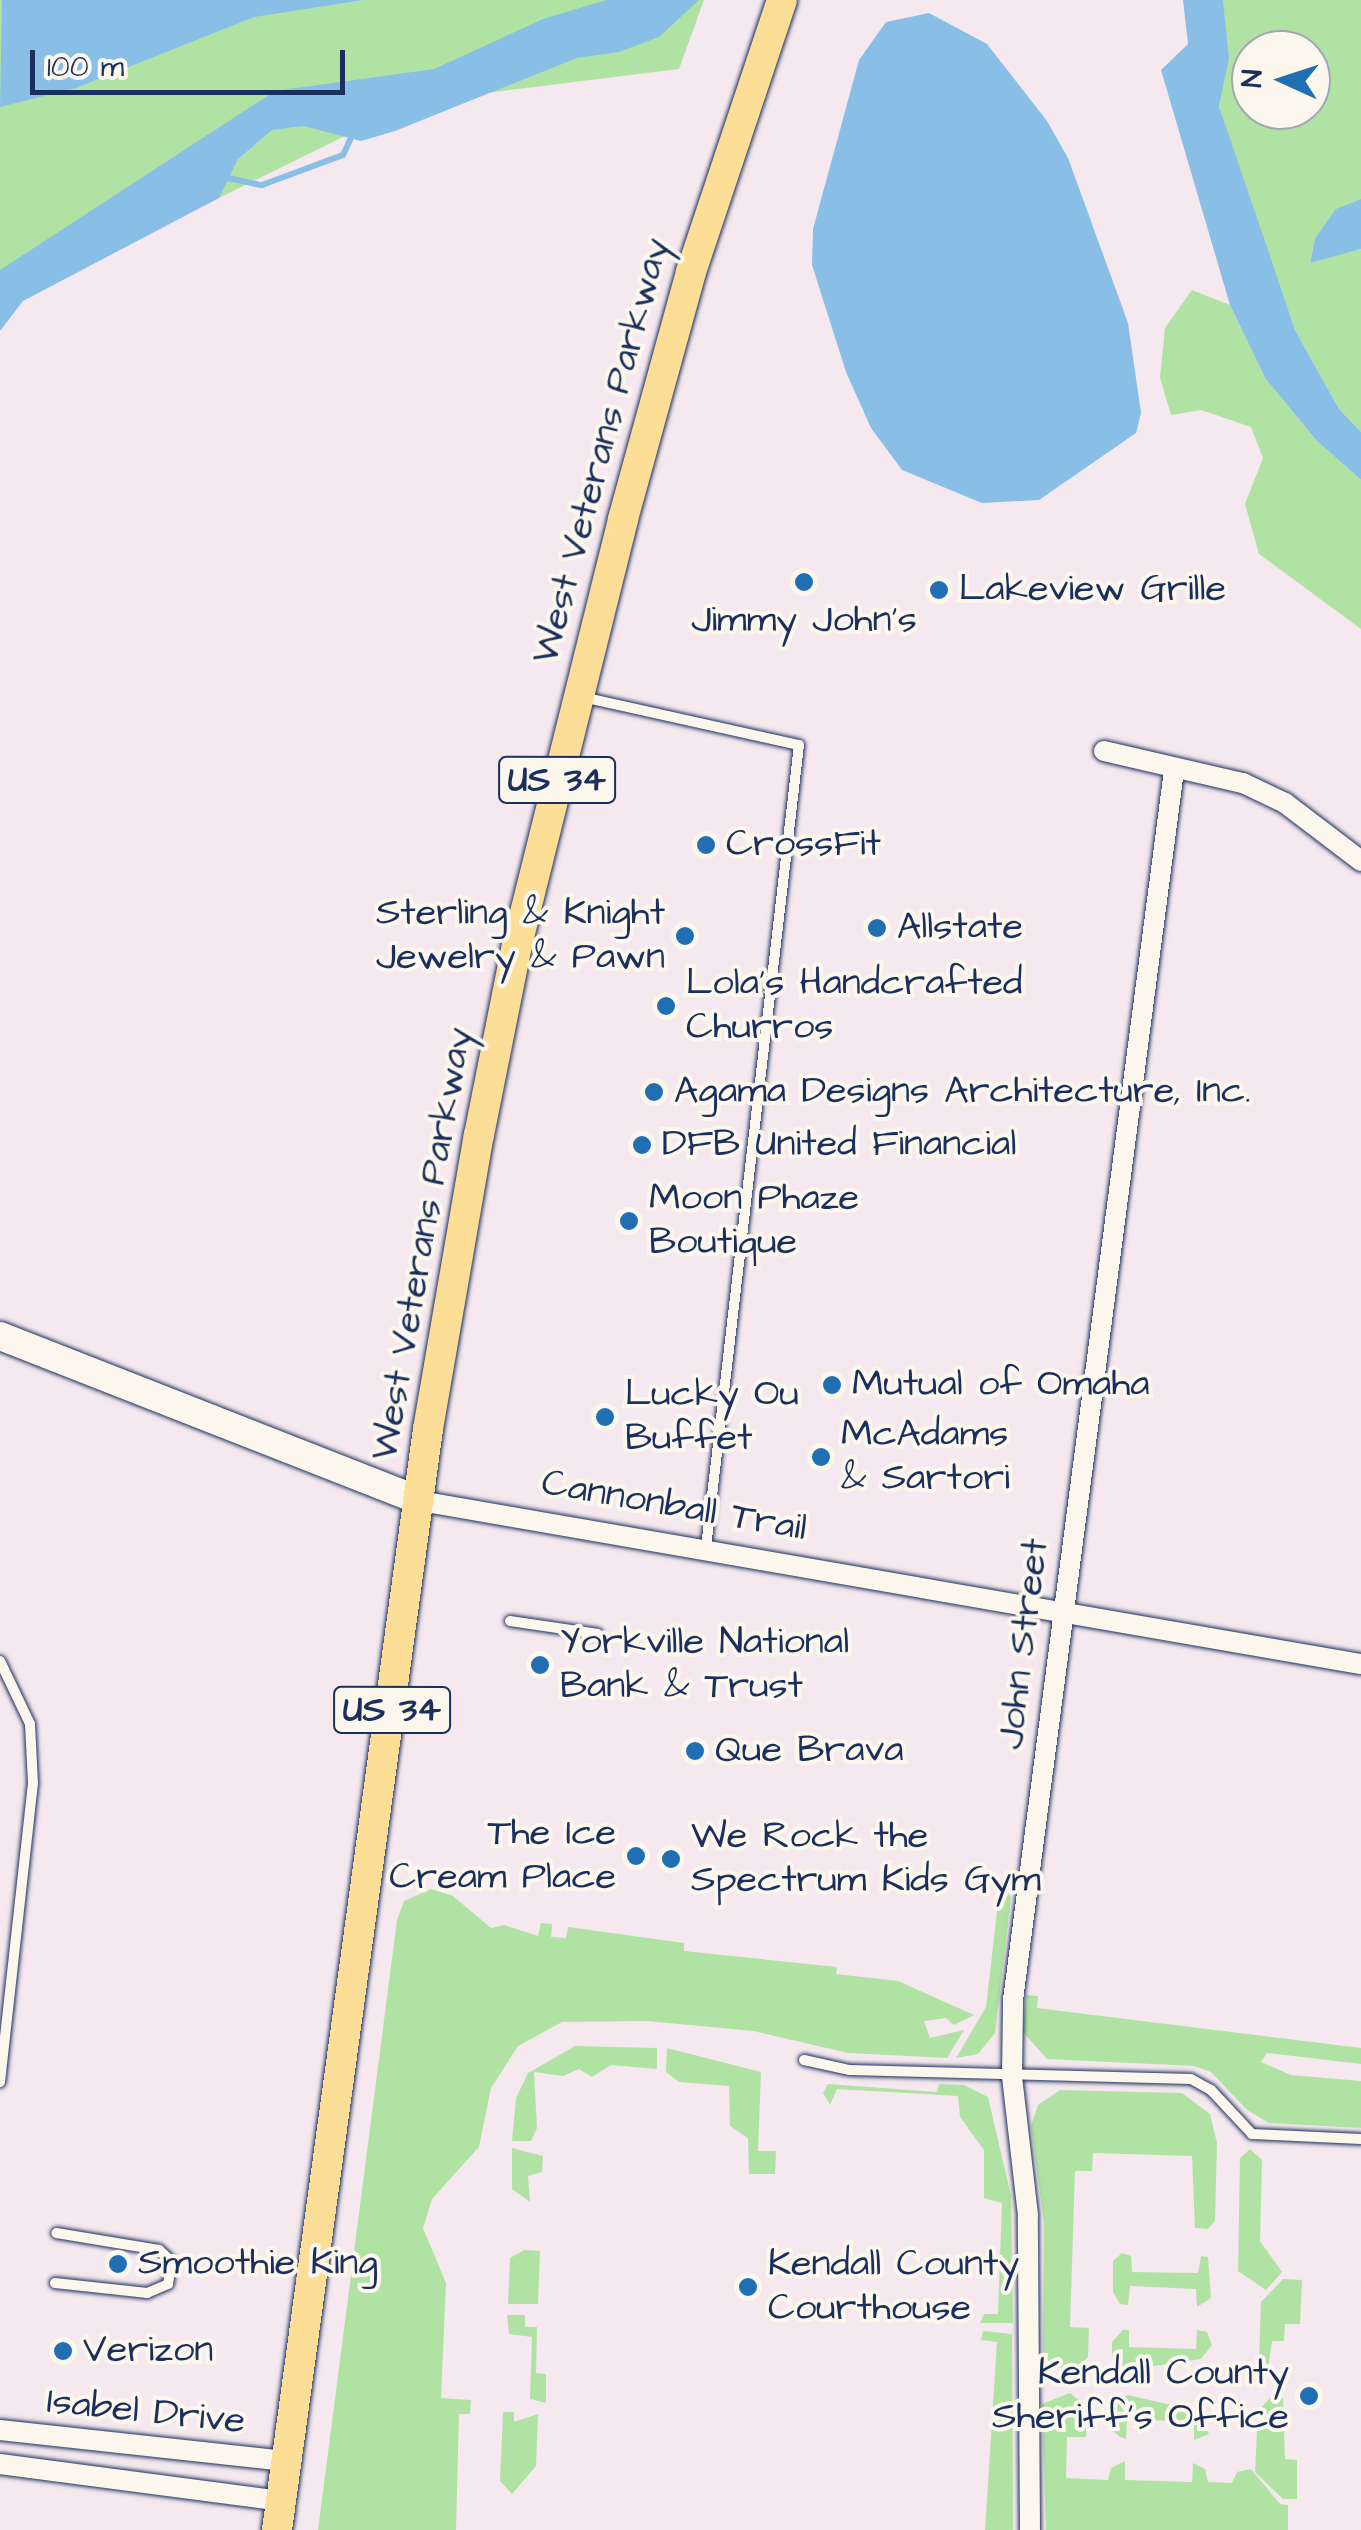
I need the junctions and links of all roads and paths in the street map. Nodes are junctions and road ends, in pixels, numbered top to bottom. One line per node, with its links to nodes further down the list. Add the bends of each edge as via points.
1 (782, 0): 2 (main road, West Veterans Parkway / US 34, via 692,272)
2 (576, 695): 7 (main road, West Veterans Parkway / US 34, via 479,1135); 8 (lane, via 799,745)
3 (1104, 751): 4 (street)
4 (1174, 770): 5 (street, via 1243,784 1285,803); 9 (street, John Street)
5 (1361, 861)
6 (0, 1336): 7 (main road, Cannonball Trail)
7 (420, 1501): 8 (street, Cannonball Trail); 21 (main road, West Veterans Parkway / US 34)
8 (706, 1547): 9 (street, Cannonball Trail)
9 (1062, 1615): 13 (street, Cannonball Trail); 15 (street, John Street, via 1013,2000)
10 (510, 1621): 11 (lane)
11 (598, 1634)
12 (0, 1661): 16 (lane, via 30,1724 32,1783)
13 (1361, 1664)
14 (804, 2060): 15 (lane, via 850,2070)
15 (1012, 2076): 17 (lane, via 1191,2078 1252,2134); 24 (street, John Street, via 1028,2215)
16 (0, 2082)
17 (1361, 2139)
18 (56, 2233): 19 (lane, via 159,2250 172,2262 168,2284 148,2293)
19 (55, 2282)
20 (0, 2430): 21 (street, Isabel Drive)
21 (285, 2461): 23 (main road, West Veterans Parkway / US 34)
22 (0, 2464): 23 (street, Isabel Drive)
23 (279, 2516)
24 (1030, 2530)

